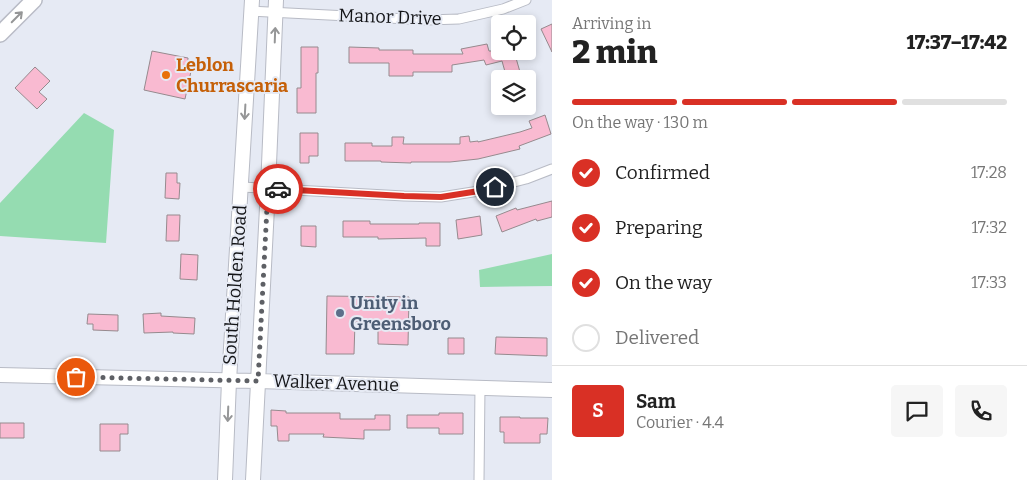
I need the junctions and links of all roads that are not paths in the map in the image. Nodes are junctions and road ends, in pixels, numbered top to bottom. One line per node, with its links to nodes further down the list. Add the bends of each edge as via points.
1 (34, 0): 5 (main road, one-way to 1)
2 (526, 0): 4 (street, Manor Drive, via 459,19 427,20)
3 (251, 6): 4 (street, Manor Drive); 7 (main road, South Holden Road, one-way to 7)
4 (276, 6): 8 (main road, South Holden Road, one-way to 4)
5 (0, 34)
6 (552, 169): 8 (street, via 479,191 441,197)
7 (241, 187): 8 (street); 10 (main road, South Holden Road)
8 (268, 188): 11 (main road, South Holden Road)
9 (0, 375): 10 (main road, Walker Avenue)
10 (229, 381): 11 (main road, Walker Avenue); 14 (main road, South Holden Road, one-way to 14)
11 (258, 381): 12 (main road, Walker Avenue); 15 (main road, South Holden Road)
12 (480, 387): 13 (main road, Walker Avenue); 16 (street)
13 (552, 390)
14 (226, 480)
15 (253, 480)
16 (479, 480)

